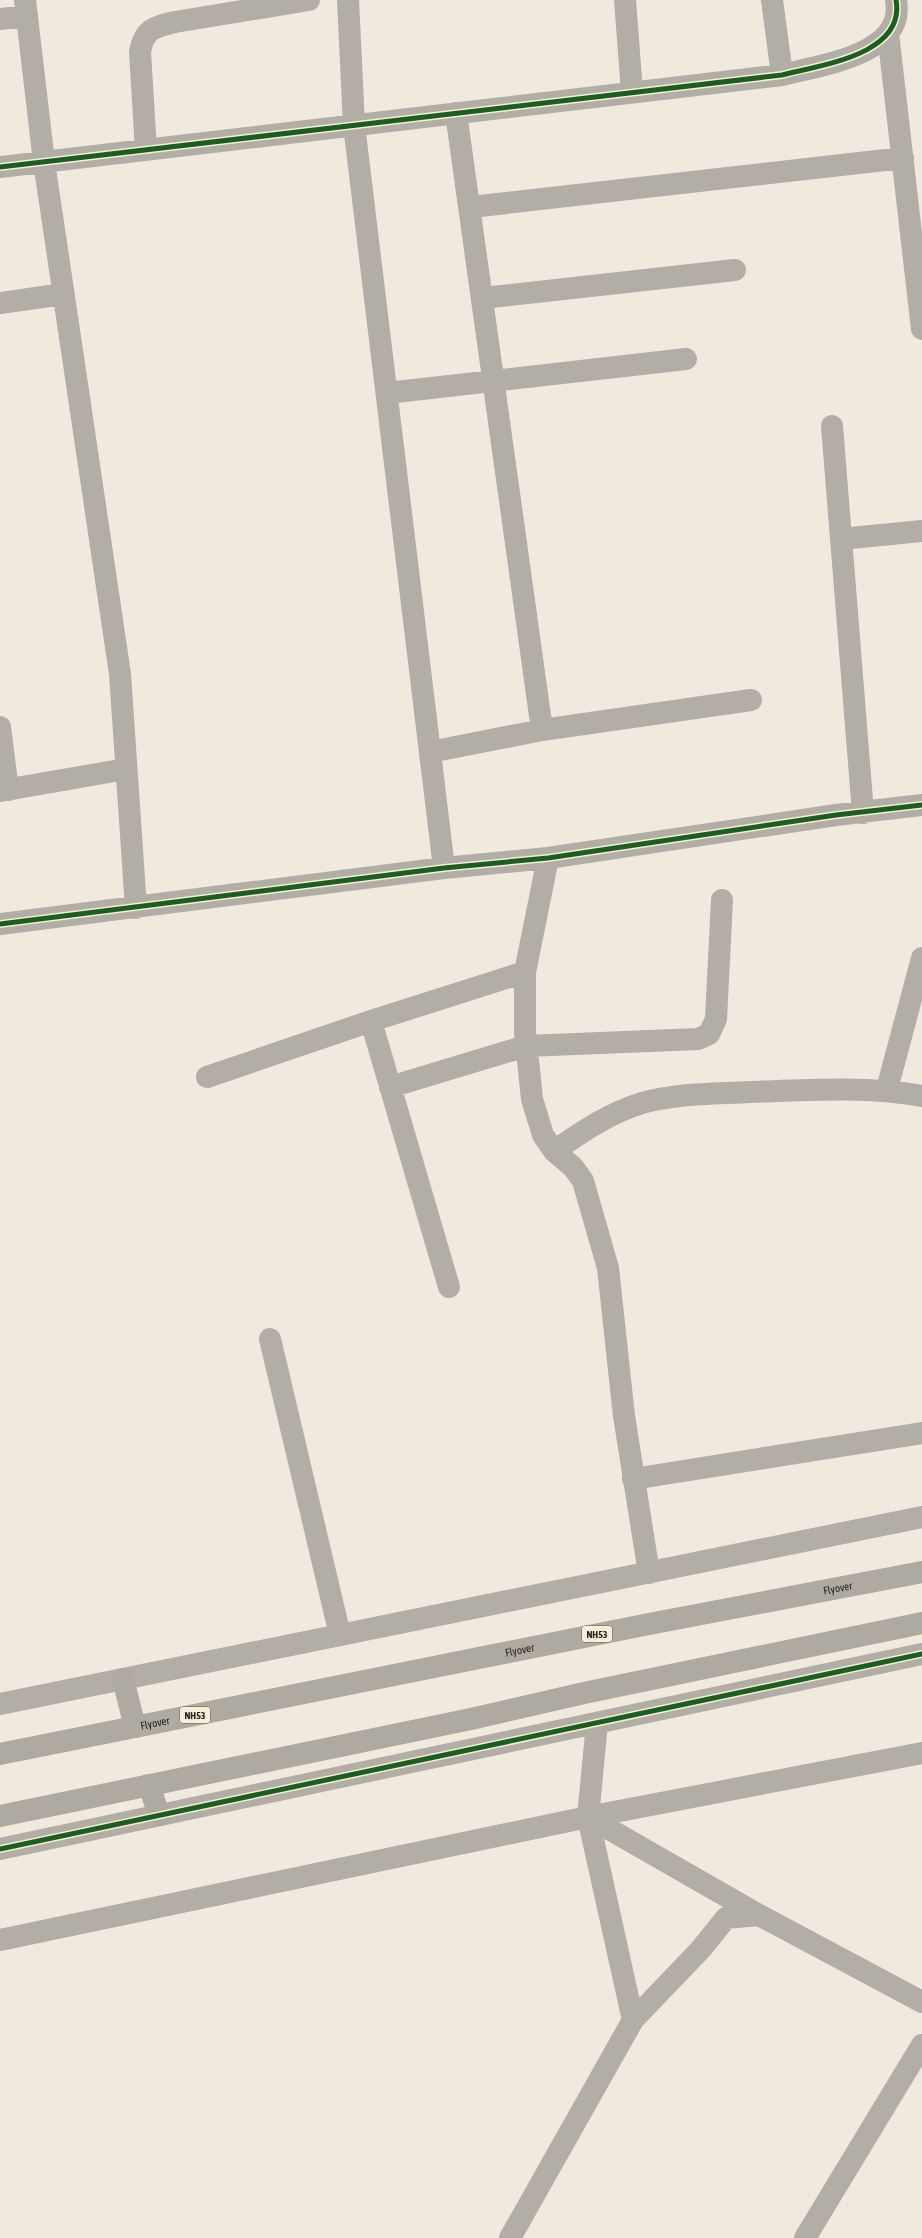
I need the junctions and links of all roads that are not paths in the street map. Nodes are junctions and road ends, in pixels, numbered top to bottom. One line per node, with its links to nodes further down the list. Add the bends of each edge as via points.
1 (309, 0): 6 (street)
2 (348, 0): 13 (street)
3 (625, 0): 11 (street)
4 (772, 0): 10 (street)
5 (896, 0): 9 (street, via 898,11)
6 (243, 5): 14 (street, via 156,26 148,32 142,41 140,52)
7 (26, 8): 8 (street); 16 (street)
8 (0, 19)
9 (888, 33): 10 (street, via 876,45 854,56); 15 (street)
10 (782, 75): 11 (street)
11 (632, 92): 12 (street)
12 (456, 113): 13 (street); 18 (street)
13 (354, 125): 14 (street); 27 (street)
14 (146, 150): 16 (street)
15 (903, 158): 18 (street); 23 (street)
16 (44, 162): 17 (street); 20 (street)
17 (0, 167)
18 (471, 207): 21 (street)
19 (735, 270): 21 (street)
20 (63, 294): 22 (street); 35 (street, via 120,674)
21 (483, 298): 26 (street)
22 (0, 303)
23 (921, 306): 24 (street)
24 (922, 329)
25 (686, 359): 26 (street)
26 (495, 381): 27 (street); 33 (street)
27 (387, 394): 34 (street)
28 (832, 426): 30 (street)
29 (922, 531): 30 (street)
30 (841, 539): 38 (street)
31 (751, 700): 33 (street)
32 (0, 727): 36 (street)
33 (542, 730): 34 (street)
34 (430, 752): 40 (street)
35 (126, 769): 36 (street); 42 (street)
36 (4, 791)
37 (922, 805): 38 (street)
38 (863, 813): 39 (street)
39 (548, 858): 40 (street); 45 (street)
40 (444, 868): 42 (street)
41 (722, 900): 47 (street, via 716,1019 709,1034 698,1039)
42 (136, 908): 43 (street)
43 (0, 924)
44 (922, 958): 50 (street)
45 (524, 972): 46 (street); 47 (street)
46 (371, 1021): 48 (street); 49 (street)
47 (526, 1046): 49 (street); 52 (street, via 532,1099 543,1135)
48 (207, 1077)
49 (390, 1087): 53 (street)
50 (887, 1090): 51 (street); 52 (street, via 822,1089 683,1095 642,1103 601,1120)
51 (922, 1096)
52 (554, 1151): 56 (street, via 573,1167 583,1181 608,1268)
53 (449, 1287)
54 (270, 1339): 61 (street)
55 (922, 1433): 56 (street)
56 (633, 1479): 59 (street)
57 (922, 1517): 59 (street)
58 (922, 1572): 66 (highway, Flyover / NH53)
59 (648, 1574): 61 (street)
60 (922, 1623): 69 (highway)
61 (340, 1635): 63 (street)
62 (922, 1654): 65 (street)
63 (123, 1679): 64 (street); 66 (highway)
64 (0, 1704)
65 (597, 1723): 71 (street); 72 (street)
66 (127, 1729): 68 (highway, NH53)
67 (922, 1753): 72 (street)
68 (0, 1754)
69 (149, 1785): 70 (highway); 71 (highway)
70 (0, 1816)
71 (159, 1816): 73 (street)
72 (588, 1817): 74 (street); 75 (street); 77 (street)
73 (0, 1849)
74 (758, 1915): 76 (street); 77 (street, via 726,1918)
75 (0, 1940)
76 (922, 2002)
77 (633, 2020): 79 (street)
78 (922, 2045): 80 (street)
79 (510, 2238)
80 (805, 2238)

